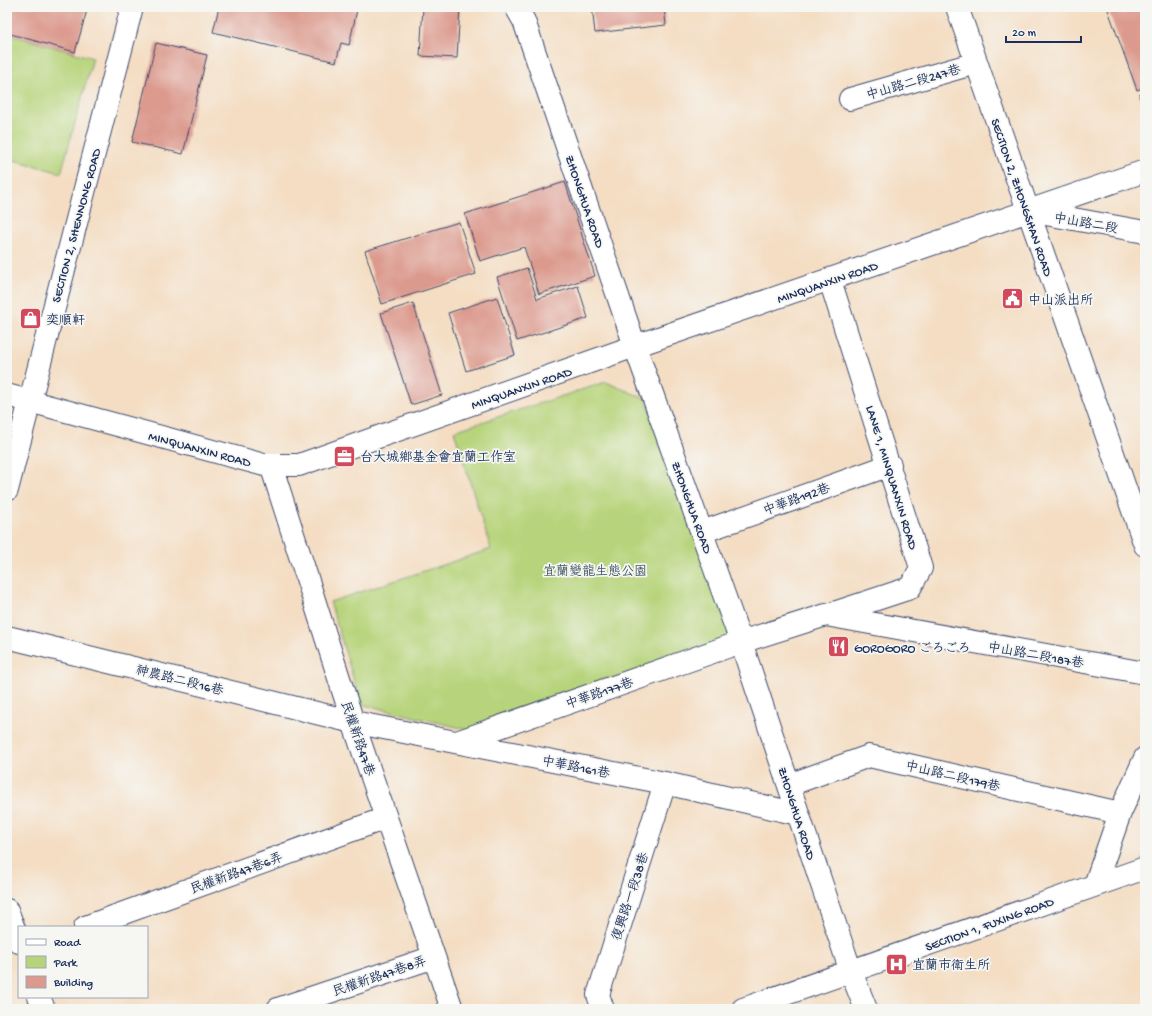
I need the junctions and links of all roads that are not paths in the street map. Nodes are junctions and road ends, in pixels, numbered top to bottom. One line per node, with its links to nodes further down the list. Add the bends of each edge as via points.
1 (132, 7): 12 (street, SECTION 2, SHENNONG ROAD)
2 (516, 7): 10 (street, ZHONGHUA ROAD, via 524,21)
3 (957, 7): 4 (street, SECTION 2, ZHONGSHAN ROAD)
4 (976, 63): 5 (street, 中山路二段247巷); 7 (street, SECTION 2, ZHONGSHAN ROAD)
5 (850, 99)
6 (1145, 171): 7 (street, MINQUANXIN ROAD)
7 (1028, 211): 8 (street, 中山路二段); 9 (street, MINQUANXIN ROAD); 17 (street, SECTION 2, ZHONGSHAN ROAD)
8 (1145, 232)
9 (830, 280): 10 (street, MINQUANXIN ROAD); 14 (street, LANE 1, MINQUANXIN ROAD)
10 (635, 346): 13 (street, MINQUANXIN ROAD, via 300,465); 16 (street, ZHONGHUA ROAD)
11 (7, 395): 12 (street, MINQUANXIN ROAD)
12 (30, 401): 13 (street, MINQUANXIN ROAD); 15 (street, SECTION 2, SHENNONG ROAD)
13 (271, 465): 22 (street, 民權新路47巷)
14 (890, 465): 16 (street, 中華路192巷); 18 (street, LANE 1, MINQUANXIN ROAD, via 921,568 910,588)
15 (7, 490)
16 (702, 532): 20 (street, ZHONGHUA ROAD)
17 (1145, 545)
18 (826, 615): 20 (street, 中山路二段187巷); 21 (street, 中山路二段187巷)
19 (7, 637): 22 (street, 神農路二段16巷)
20 (741, 642): 23 (street, 中華路177巷); 26 (street, ZHONGHUA ROAD)
21 (1145, 673)
22 (354, 722): 23 (street, 中華路161巷); 29 (street, 民權新路47巷)
23 (457, 742): 25 (street, 中華路161巷)
24 (1145, 758): 27 (street)
25 (665, 783): 28 (street, 中華路161巷); 41 (street, 復興路一段38巷, via 598,995)
26 (789, 786): 27 (street, 中山路二段179巷, via 868,756); 28 (street, ZHONGHUA ROAD)
27 (1120, 813): 31 (street)
28 (798, 814): 36 (street, ZHONGHUA ROAD)
29 (386, 818): 33 (street, 民權新路47巷6弄); 35 (street, 民權新路47巷)
30 (1145, 868): 31 (street, SECTION 1, FUXING ROAD)
31 (1095, 885): 36 (street, SECTION 1, FUXING ROAD)
32 (7, 910): 34 (street)
33 (88, 926)
34 (18, 939)
35 (434, 957): 39 (street, 民權新路47巷8弄); 40 (street, 民權新路47巷)
36 (851, 972): 42 (street, SECTION 1, FUXING ROAD); 43 (street, ZHONGHUA ROAD)
37 (39, 998): 38 (street)
38 (44, 1009)
39 (278, 1009)
40 (452, 1009)
41 (603, 1009)
42 (743, 1009)
43 (866, 1009)

